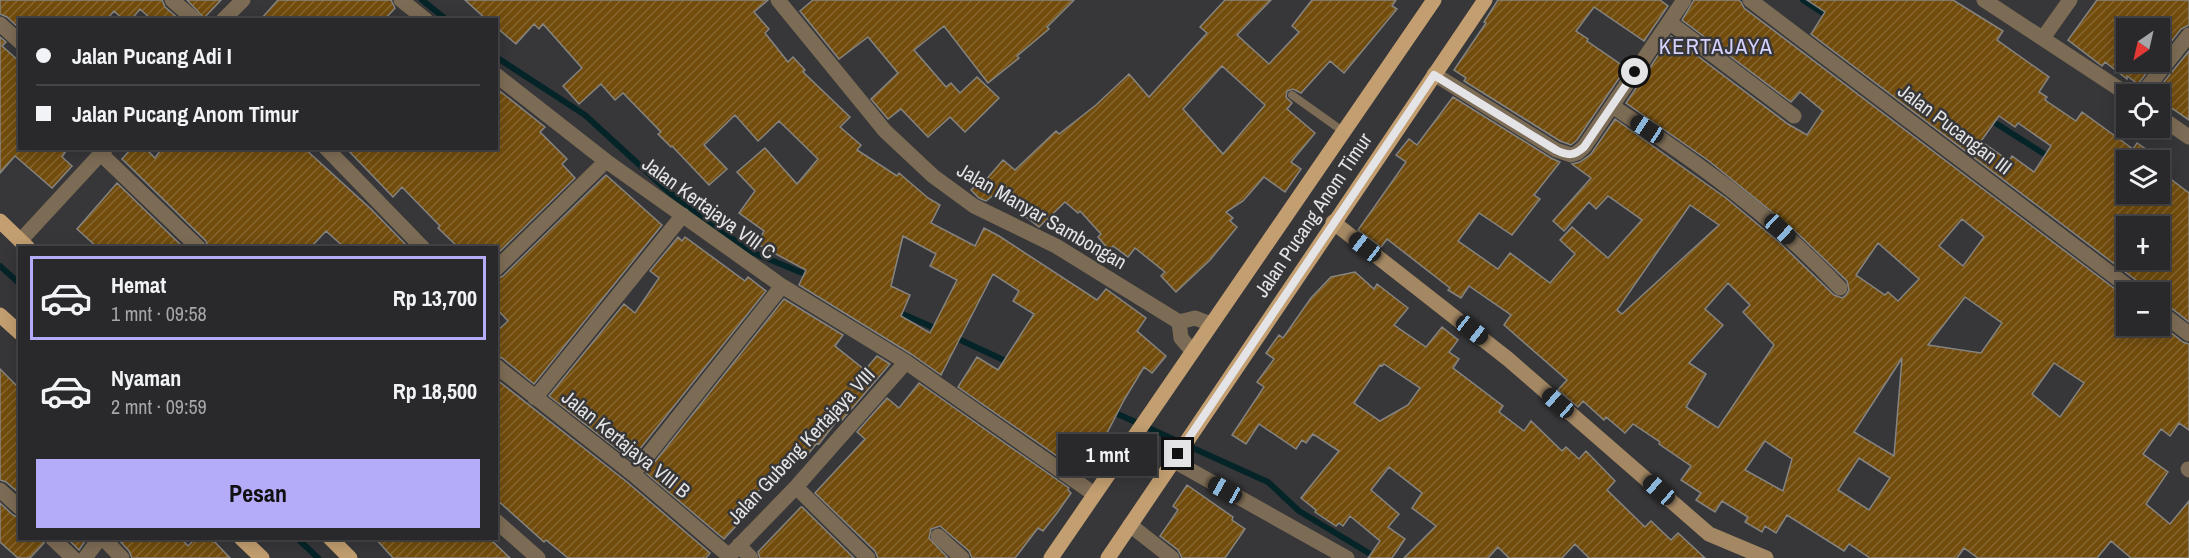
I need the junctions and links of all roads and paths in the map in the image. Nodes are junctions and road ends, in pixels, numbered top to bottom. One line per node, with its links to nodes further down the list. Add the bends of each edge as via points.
1 (172, 0): 11 (street)
2 (243, 0): 12 (street)
3 (401, 0): 13 (street)
4 (778, 0): 44 (street, Jalan Manyar Sambongan, via 885,131 933,176 974,206 1056,246)
5 (1434, 0): 27 (main road, Jalan Pucang Anom Timur)
6 (1485, 0): 19 (main road, Jalan Pucang Anom Timur)
7 (1684, 0): 14 (street)
8 (1750, 0): 39 (street, Jalan Pucangan III)
9 (1984, 0): 17 (street)
10 (2070, 0): 17 (street)
11 (193, 18)
12 (225, 18)
13 (424, 18)
14 (1669, 22): 24 (street); 25 (street)
15 (0, 24): 18 (street)
16 (2189, 35): 21 (street)
17 (2043, 38): 22 (street)
18 (18, 40)
19 (1434, 75): 24 (street, via 1563,154 1576,153 1584,147); 34 (main road, Jalan Pucang Anom Timur)
20 (498, 77): 31 (street, Jalan Kertajaya VIII C)
21 (2150, 84)
22 (2116, 87)
23 (1292, 95): 27 (lane)
24 (1612, 106): 41 (street, via 1735,191)
25 (1794, 116)
26 (2170, 124): 28 (street)
27 (1344, 132): 45 (main road, Jalan Pucang Anom Timur)
28 (2189, 137)
29 (328, 150): 37 (street)
30 (104, 151): 35 (street); 36 (street)
31 (606, 160): 32 (street, Jalan Kertajaya VIII C); 38 (street)
32 (683, 215): 40 (street, Jalan Kertajaya VIII C); 51 (street)
33 (0, 221): 35 (main road)
34 (1333, 222): 52 (main road, Jalan Pucang Anom Timur); 80 (street, via 1508,359 1709,534)
35 (24, 244)
36 (197, 246)
37 (421, 246)
38 (498, 267)
39 (2122, 282)
40 (782, 286): 49 (street, Jalan Kertajaya VIII C); 53 (street)
41 (1840, 288)
42 (0, 315): 46 (main road)
43 (2170, 320): 47 (street)
44 (1179, 322): 45 (street, via 1195,318); 48 (street, via 1181,338)
45 (1211, 324): 48 (main road, Jalan Pucang Anom Timur)
46 (18, 331)
47 (2189, 334)
48 (1192, 351): 56 (main road, Jalan Pucang Anom Timur)
49 (906, 362): 54 (street, Jalan Gubeng Kertajaya VIII); 56 (street, Jalan Kertajaya VIII C)
50 (498, 368): 51 (street, Jalan Kertajaya VIII B)
51 (535, 398): 53 (street, Jalan Kertajaya VIII B)
52 (1176, 457): 59 (main road, Jalan Pucang Anom Timur); 79 (street)
53 (633, 474): 66 (street, Jalan Kertajaya VIII B)
54 (796, 487): 66 (street, Jalan Gubeng Kertajaya VIII); 74 (street)
55 (0, 490): 57 (street)
56 (1094, 494): 76 (main road, Jalan Pucang Anom Timur)
57 (18, 506)
58 (498, 523): 72 (street)
59 (1130, 525): 77 (main road, Jalan Pucang Anom Timur); 78 (street)
60 (938, 536): 75 (street)
61 (54, 540): 67 (street)
62 (100, 540): 68 (street)
63 (104, 540): 69 (street)
64 (243, 540): 70 (main road)
65 (332, 540): 71 (main road)
66 (732, 553): 73 (street, Jalan Kertajaya VIII B)
67 (73, 558)
68 (86, 558)
69 (122, 558)
70 (262, 558)
71 (350, 558)
72 (538, 558)
73 (751, 558)
74 (868, 558)
75 (962, 558)
76 (1051, 558)
77 (1108, 558)
78 (1172, 558)
79 (1347, 558)
80 (1766, 558)

